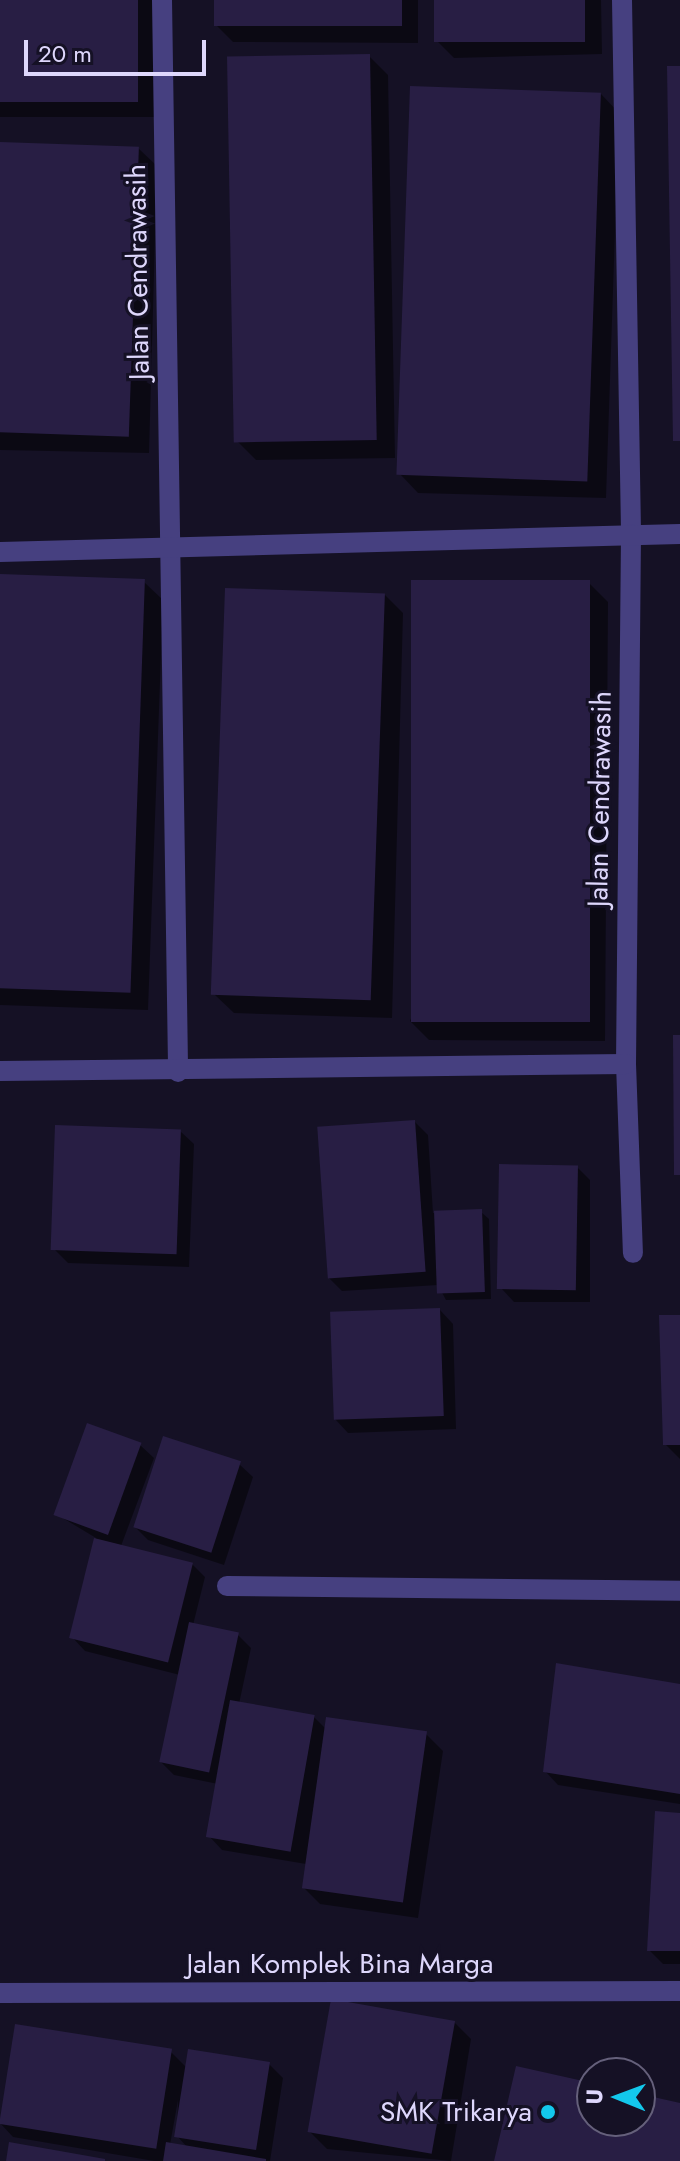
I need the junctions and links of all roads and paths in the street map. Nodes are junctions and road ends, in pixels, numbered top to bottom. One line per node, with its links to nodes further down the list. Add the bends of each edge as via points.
1 (162, 0): 5 (street, Jalan Cendrawasih)
2 (622, 0): 3 (street, Jalan Cendrawasih)
3 (631, 534): 4 (street); 5 (street); 7 (street, Jalan Cendrawasih)
4 (680, 534)
5 (170, 544): 6 (street); 9 (street, Jalan Cendrawasih)
6 (0, 552)
7 (626, 1064): 9 (street); 10 (street, Jalan Cendrawasih)
8 (0, 1071): 9 (street)
9 (178, 1072)
10 (633, 1253)
11 (227, 1586): 12 (street)
12 (680, 1591)
13 (680, 1991): 14 (street, Jalan Komplek Bina Marga)
14 (0, 1993)

